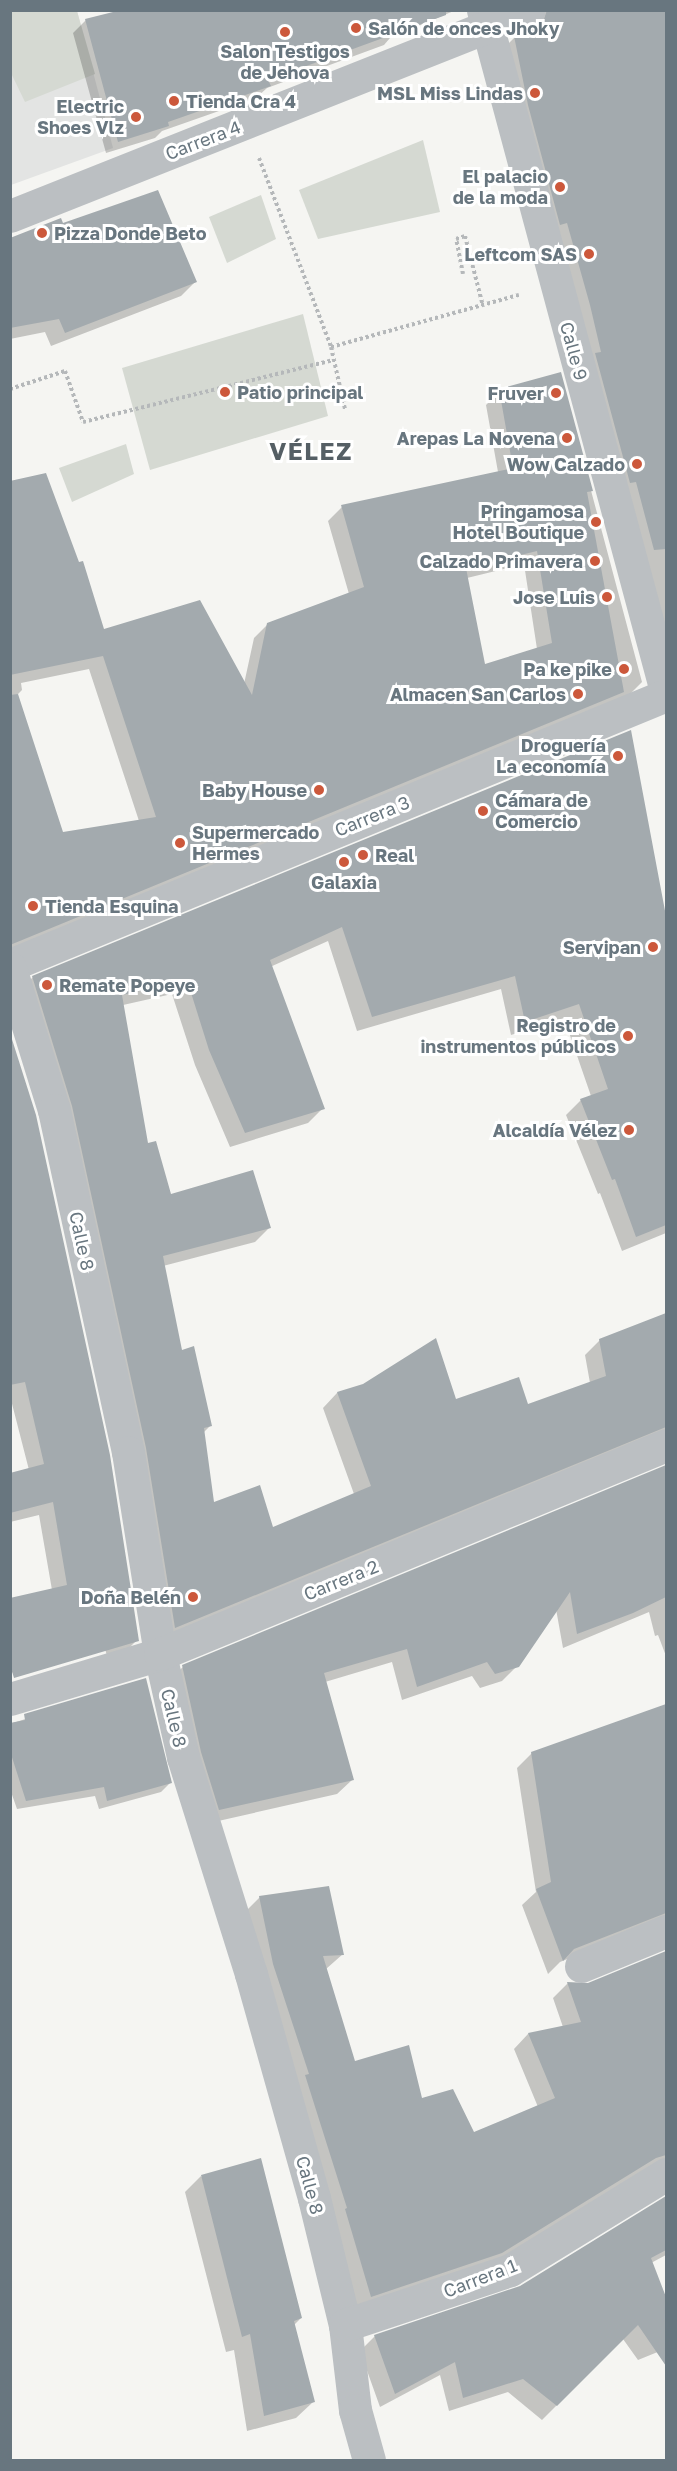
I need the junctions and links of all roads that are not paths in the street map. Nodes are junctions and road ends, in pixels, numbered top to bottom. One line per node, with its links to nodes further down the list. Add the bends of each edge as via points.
1 (529, 10): 2 (street, Carrera 4)
2 (485, 20): 3 (street, Carrera 4); 4 (street, Calle 9)
3 (10, 216)
4 (666, 693): 5 (street, Carrera 3)
5 (10, 967): 7 (street, Calle 8, via 56,1121 128,1452)
6 (666, 1445): 7 (street, Carrera 2)
7 (160, 1654): 8 (street, Carrera 2); 12 (street, Calle 8, via 183,1757 314,2198)
8 (10, 1699)
9 (666, 1931): 10 (street)
10 (581, 1966)
11 (666, 2174): 12 (street, Carrera 1, via 510,2270)
12 (345, 2325): 13 (street, Calle 8, via 356,2410)
13 (369, 2460)

